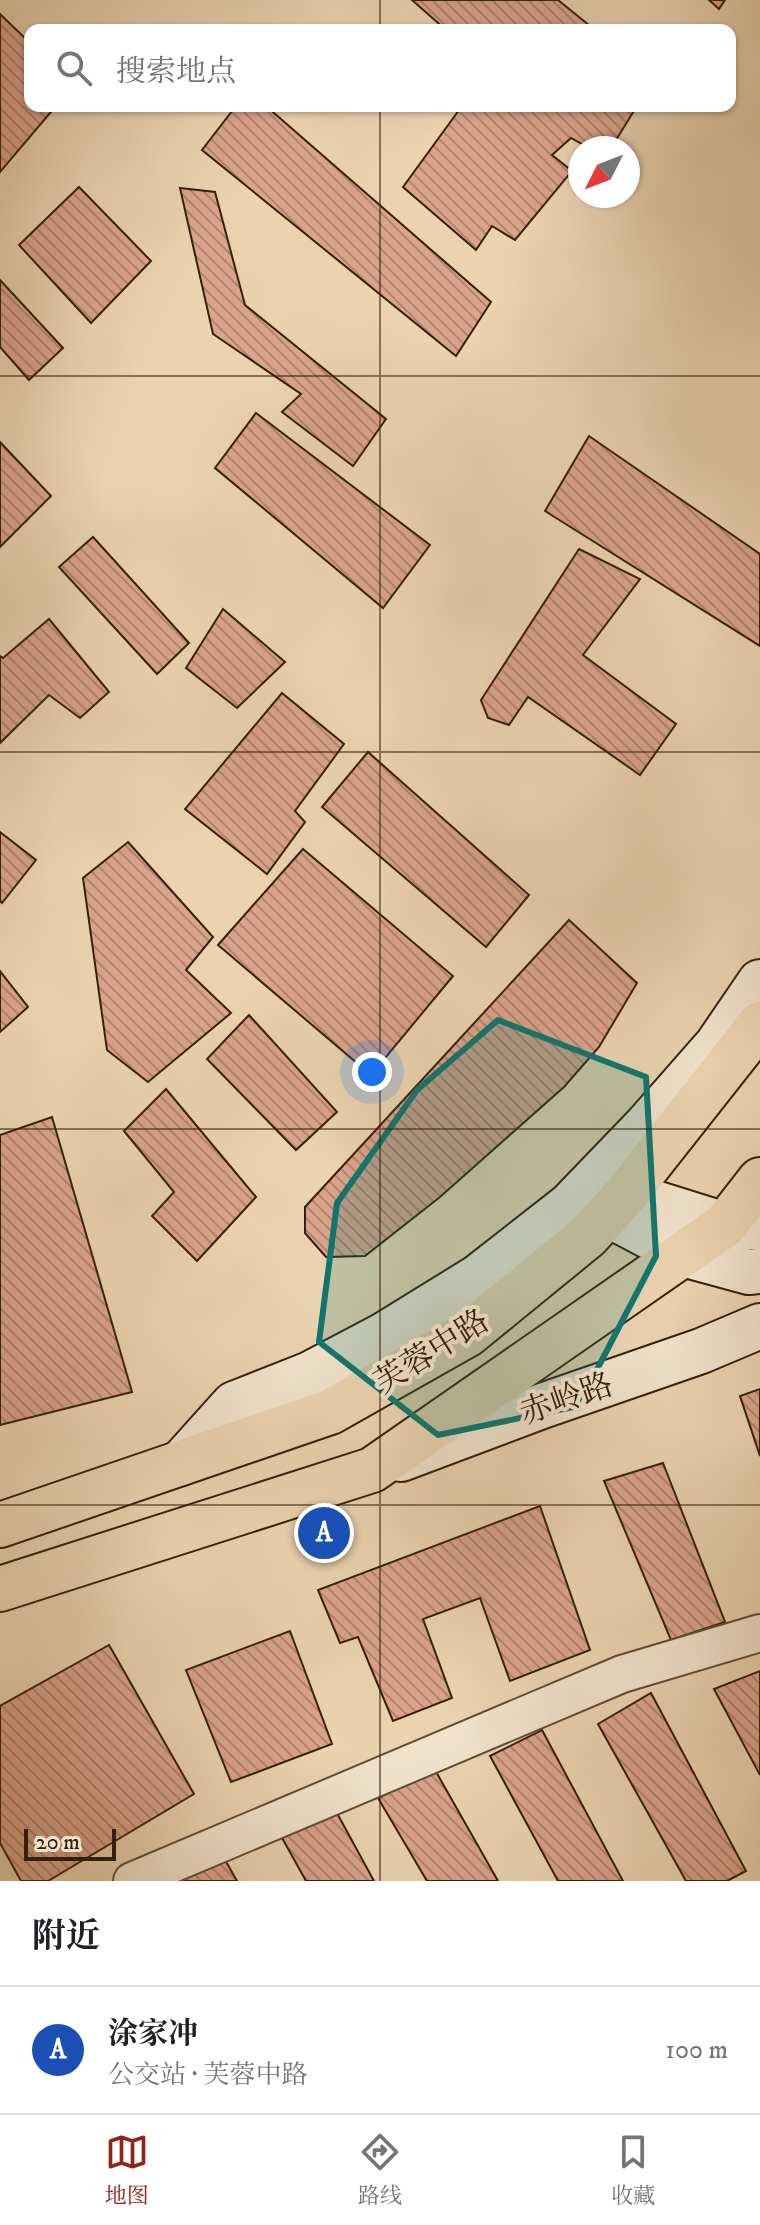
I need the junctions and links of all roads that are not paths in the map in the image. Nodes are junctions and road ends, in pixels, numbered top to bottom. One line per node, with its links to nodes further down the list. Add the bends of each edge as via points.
1 (760, 982): 9 (street, via 717,1045 570,1205 478,1277 384,1335 310,1374 234,1404)
2 (760, 1024): 4 (main road, 芙蓉中路)
3 (760, 1180): 5 (main road, 芙蓉中路)
4 (617, 1204): 5 (street); 6 (street); 9 (main road, 芙蓉中路, via 588,1236 468,1334 330,1412)
5 (743, 1227): 6 (main road, 芙蓉中路)
6 (683, 1254): 7 (street); 10 (main road, 芙蓉中路)
7 (760, 1271)
8 (760, 1326): 10 (street, 赤岭路)
9 (181, 1463): 11 (main road, 芙蓉中路)
10 (372, 1470): 12 (main road, 芙蓉中路)
11 (0, 1525)
12 (0, 1589)
13 (760, 1633): 14 (street, via 622,1674)
14 (132, 1881)

